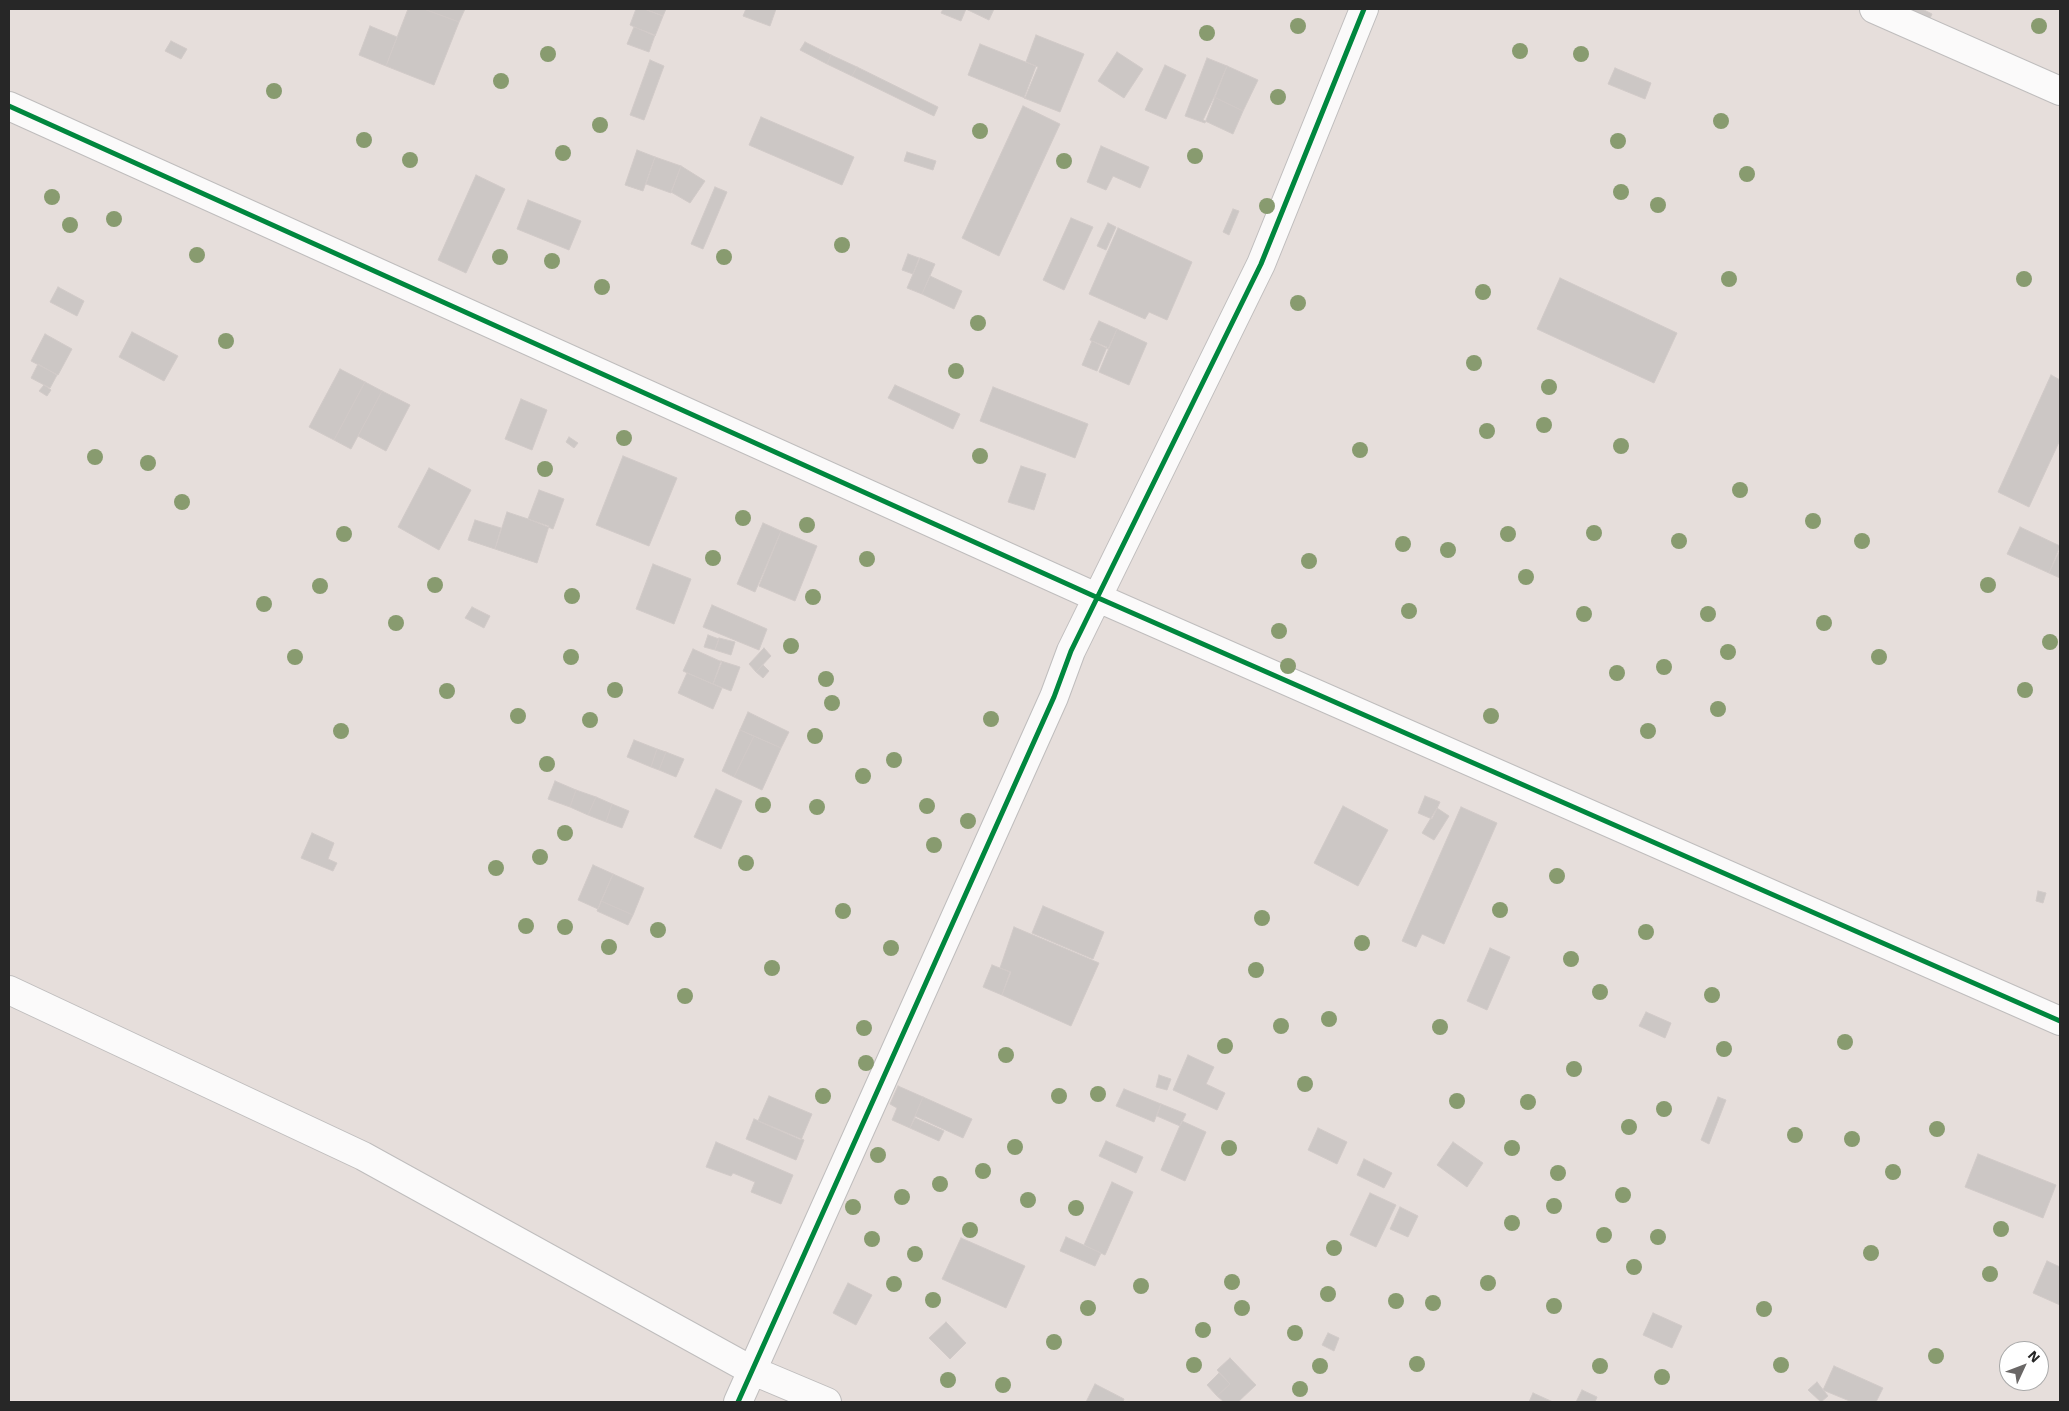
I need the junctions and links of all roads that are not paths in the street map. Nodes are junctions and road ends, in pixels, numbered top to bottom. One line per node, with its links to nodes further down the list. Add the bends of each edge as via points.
1 (1362, 9): 5 (street, via 1261,264)
2 (1874, 9): 3 (street)
3 (2060, 91)
4 (9, 106): 5 (street)
5 (1096, 597): 7 (street); 8 (street)
6 (9, 990): 8 (street, via 363,1156)
7 (2060, 1021)
8 (751, 1370): 9 (street); 10 (street)
9 (738, 1402)
10 (827, 1402)

